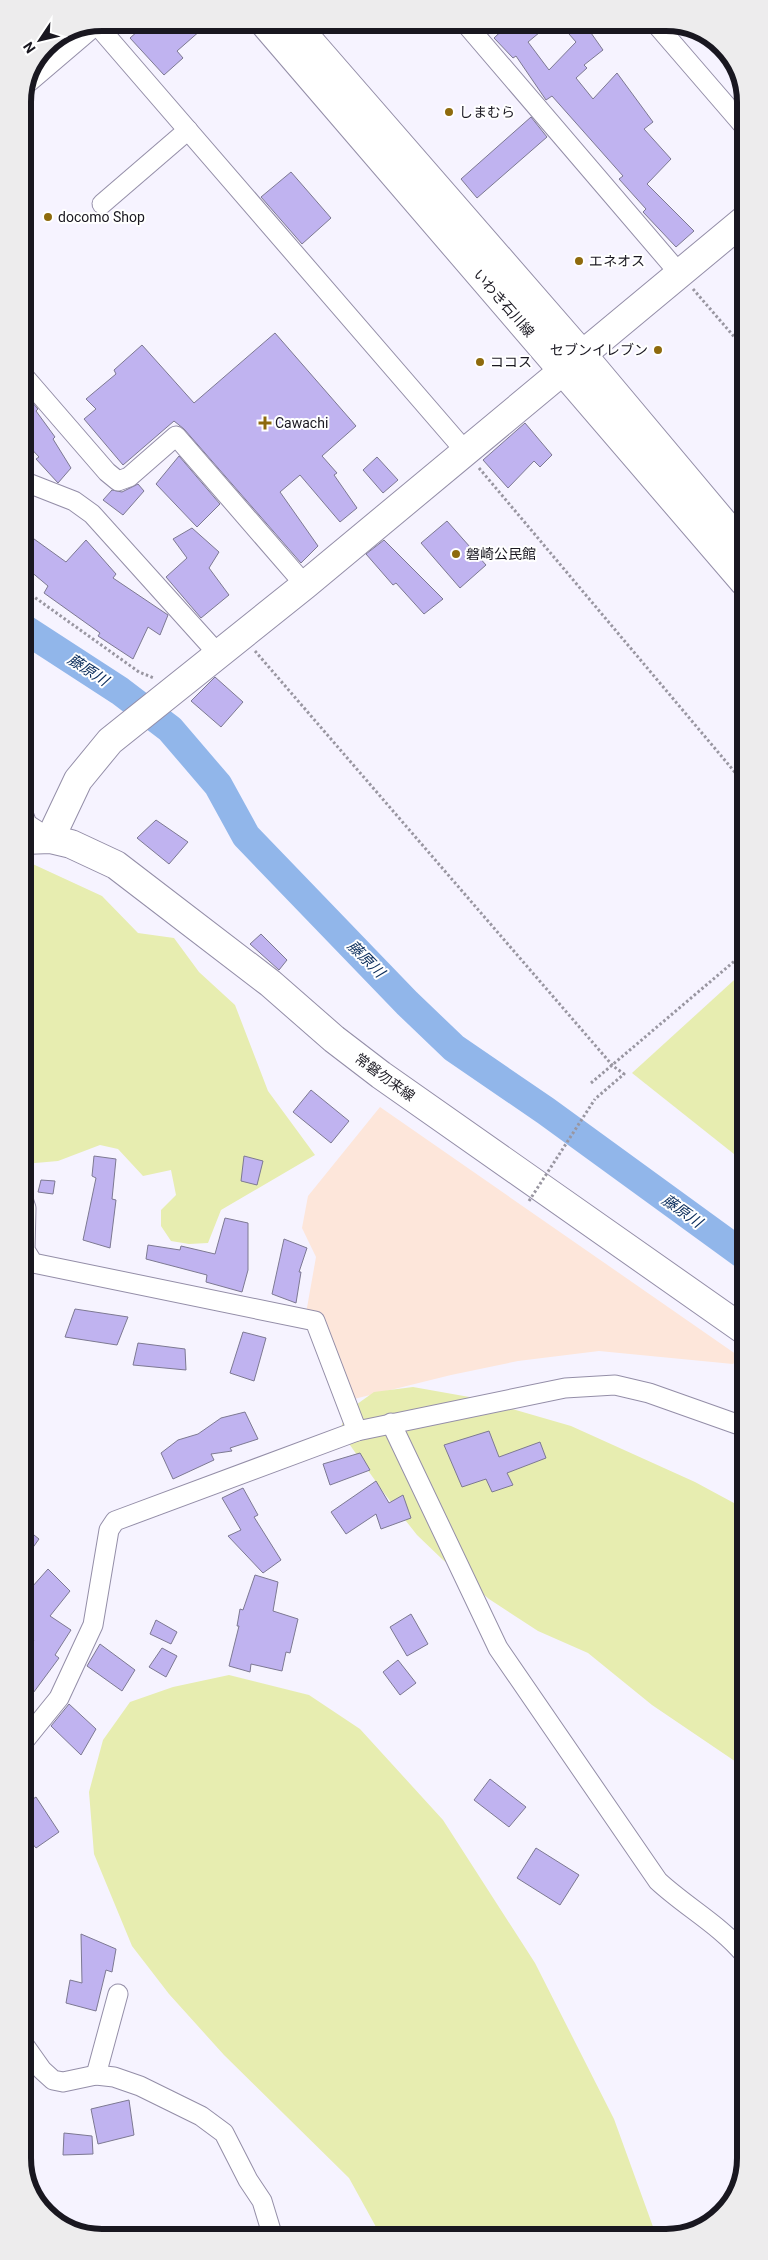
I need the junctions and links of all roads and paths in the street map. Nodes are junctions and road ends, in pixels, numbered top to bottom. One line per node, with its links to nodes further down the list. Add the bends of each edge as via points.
1 (102, 31): 9 (street)
2 (272, 31): 14 (main road, いわき石川線)
3 (301, 31): 14 (main road, いわき石川線)
4 (472, 31): 12 (street)
5 (662, 31): 8 (street)
6 (87, 33): 7 (street)
7 (37, 76)
8 (737, 118)
9 (188, 130): 10 (street); 16 (street)
10 (102, 204)
11 (737, 226): 12 (main road)
12 (679, 272): 13 (path); 14 (main road)
13 (737, 340)
14 (572, 363): 16 (main road); 18 (main road, いわき石川線); 19 (main road, いわき石川線)
15 (31, 384): 20 (street, via 118,481 129,477 176,436)
16 (466, 452): 20 (main road); 25 (path)
17 (31, 484): 23 (street, via 74,501 92,514)
18 (737, 539)
19 (737, 573)
20 (305, 585): 22 (main road)
21 (31, 596): 24 (path, via 139,672)
22 (242, 636): 23 (main road); 30 (path)
23 (218, 655): 24 (main road)
24 (173, 691): 27 (main road, via 110,741 78,780)
25 (737, 775)
26 (31, 827): 27 (street)
27 (50, 839): 28 (main road, 常磐勿来線); 34 (main road, 常磐勿来線, via 71,844 116,865 270,983 381,1075)
28 (31, 840)
29 (737, 959): 30 (path)
30 (613, 1066): 31 (path); 32 (path, bridge, via 624,1074 595,1099)
31 (592, 1083)
32 (529, 1201)
33 (31, 1260): 37 (street, via 33,1263 315,1321)
34 (737, 1325)
35 (390, 1423): 36 (street, via 565,1388 615,1385 649,1393); 37 (street); 39 (street, via 498,1648 658,1881)
36 (737, 1424)
37 (357, 1431): 38 (street, via 115,1521 109,1530 93,1625 59,1698)
38 (31, 1732)
39 (737, 1946)
40 (118, 1994): 42 (street)
41 (31, 2054): 42 (street, via 53,2080 63,2082)
42 (96, 2075): 43 (street, via 140,2086 201,2116 224,2133 262,2201)
43 (271, 2229)

